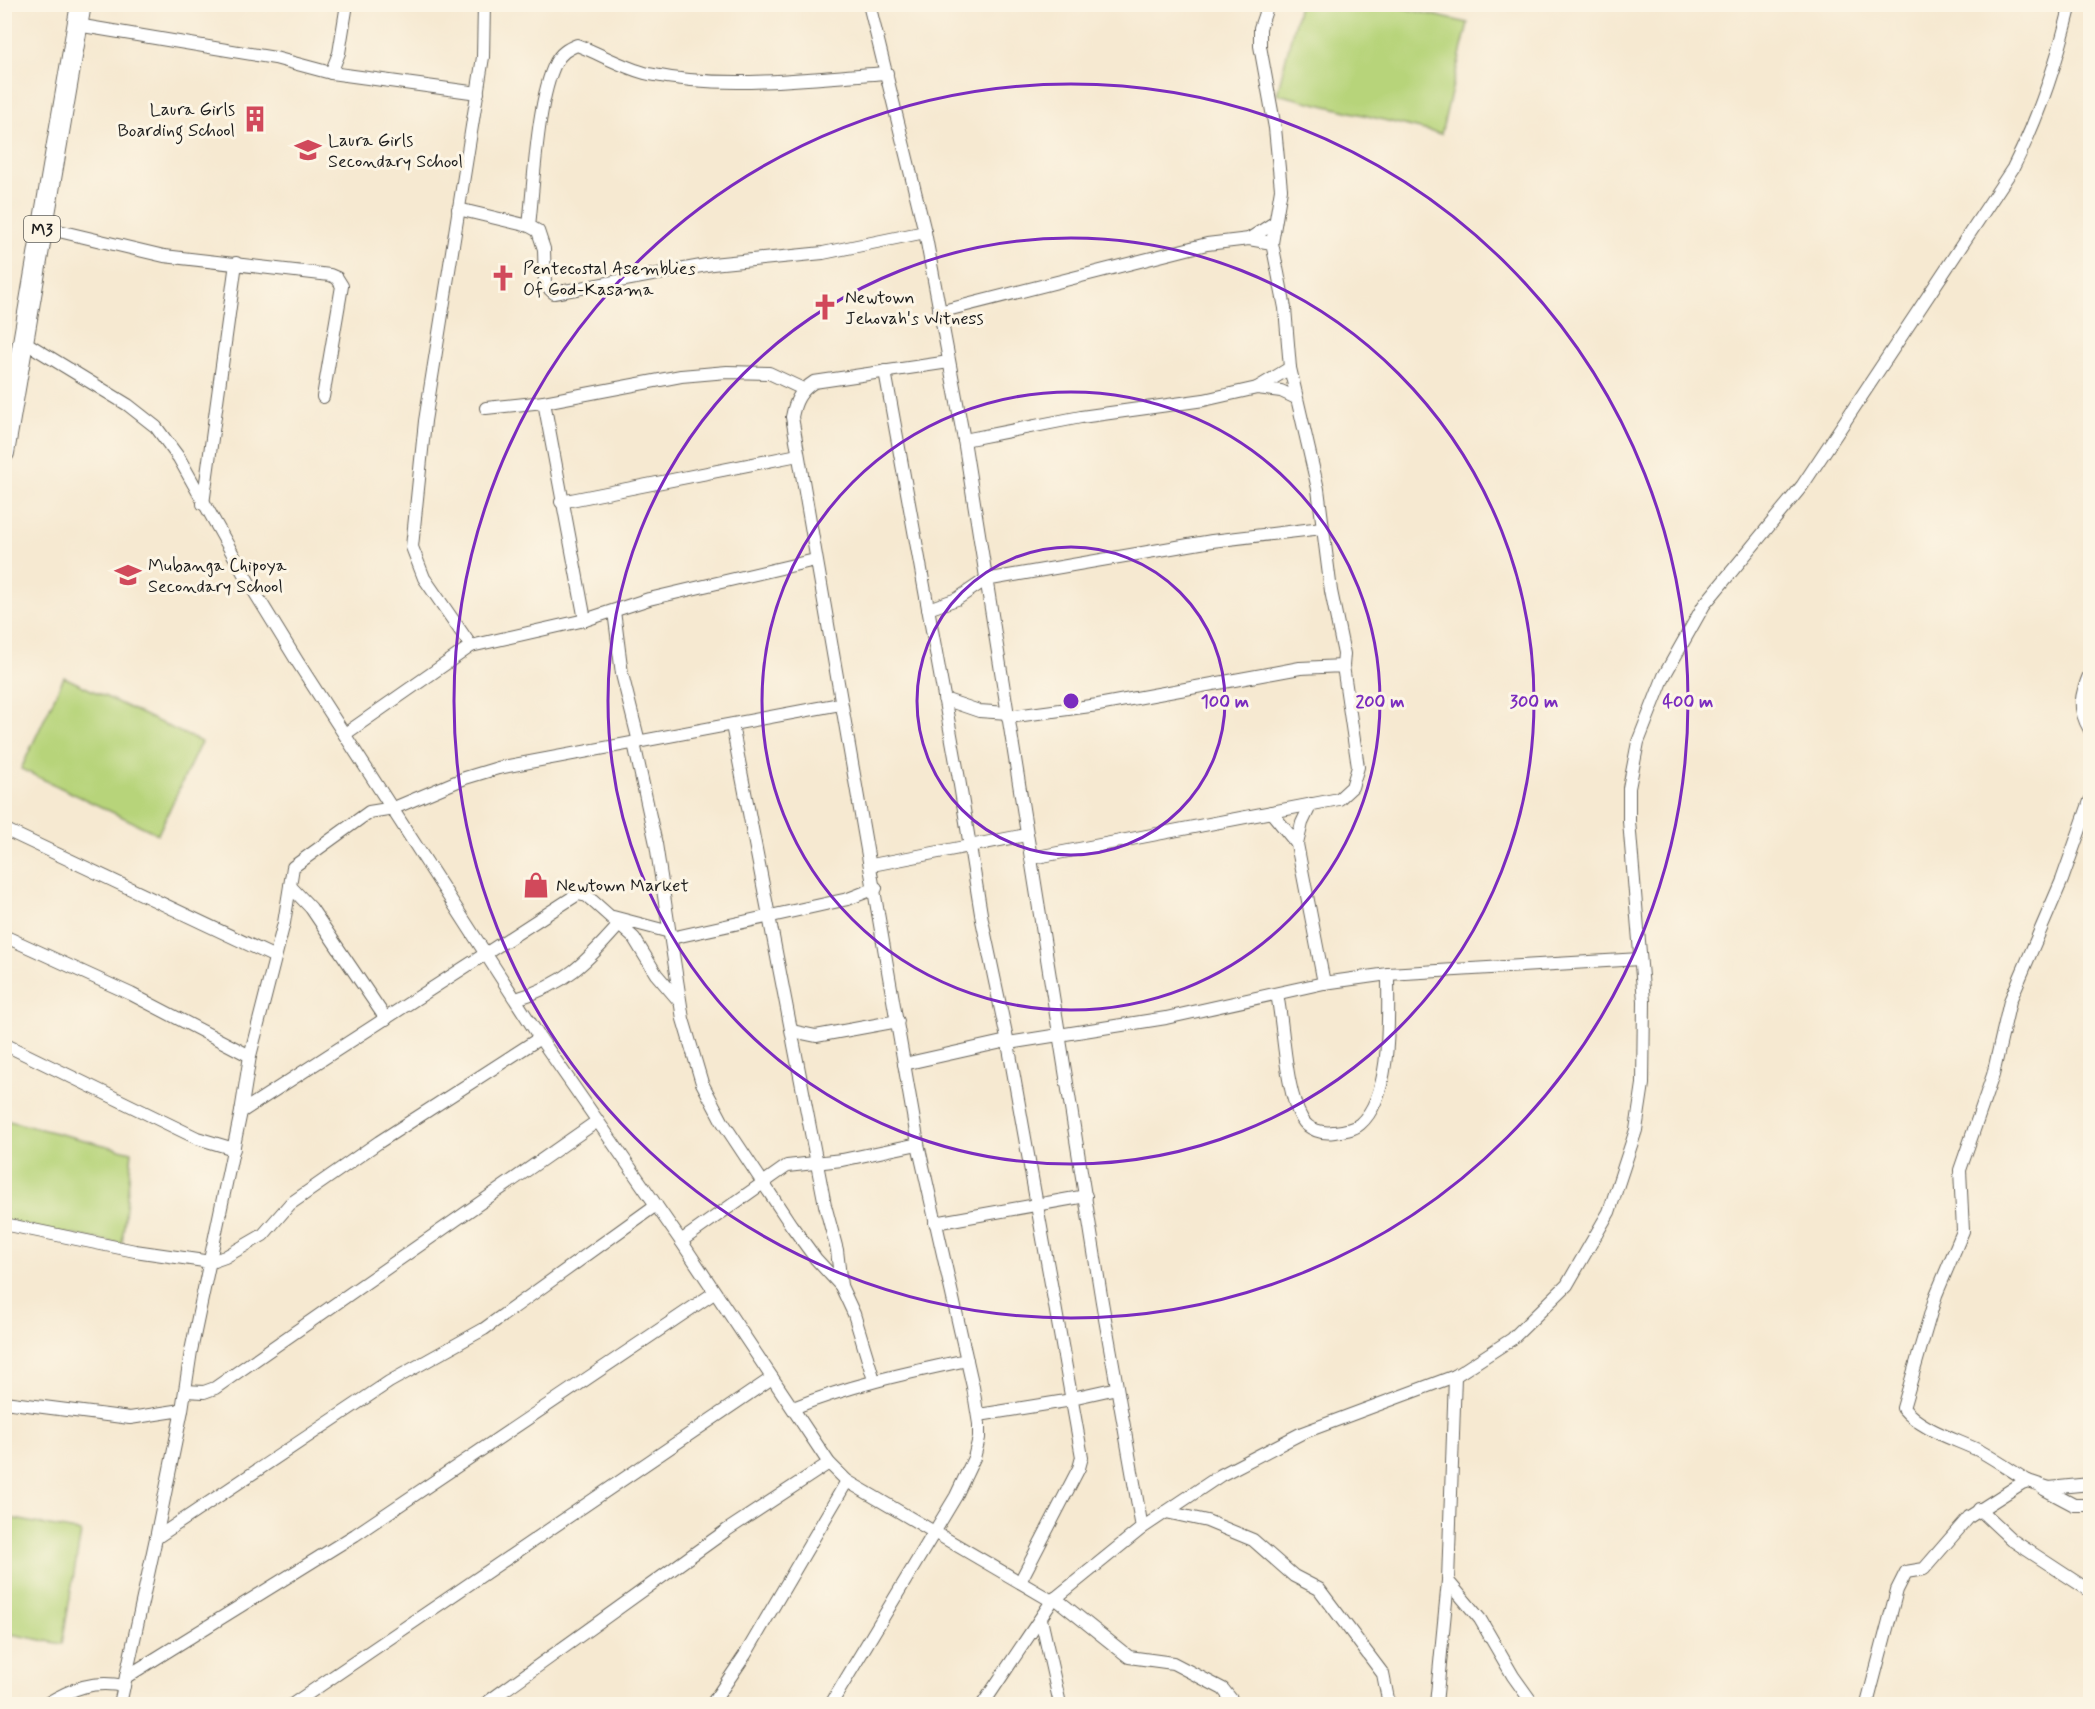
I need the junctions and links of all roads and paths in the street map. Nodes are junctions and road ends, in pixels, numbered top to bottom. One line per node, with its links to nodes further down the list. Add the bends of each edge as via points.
1 (81, 4): 7 (main road, M3)
2 (347, 4): 8 (street, via 339,53)
3 (483, 4): 10 (street)
4 (869, 4): 9 (street)
5 (1268, 4): 12 (street, via 1260,28 1262,66 1279,162 1280,203)
6 (2071, 4): 69 (street, via 2056,67 2013,168 1802,486 1704,605 1664,676 1638,742 1629,788)
7 (77, 25): 8 (street, via 275,58); 14 (main road, M3)
8 (331, 73): 10 (street)
9 (886, 73): 13 (street, via 787,80 681,80 623,66 577,45 565,50 556,62 546,94); 15 (street)
10 (478, 93): 11 (street)
11 (458, 209): 13 (street); 41 (street, via 425,421 412,546 424,578)
12 (1274, 223): 16 (street); 17 (street)
13 (529, 226): 15 (street, via 542,238 545,285 554,293 712,264 823,253)
14 (42, 227): 18 (street, via 164,256); 20 (main road, M3)
15 (925, 232): 19 (street)
16 (1249, 239): 17 (street); 19 (street, via 1207,244)
17 (1272, 243): 22 (street, via 1285,308)
18 (236, 263): 26 (street, via 337,278 342,286); 34 (street)
19 (939, 312): 21 (street)
20 (23, 341): 31 (main road, M3); 34 (street, via 128,405 156,427 179,458)
21 (949, 362): 23 (street); 30 (street)
22 (1290, 368): 24 (street); 27 (street)
23 (885, 371): 25 (street, via 814,382); 38 (street)
24 (1257, 388): 27 (street, via 1281,391); 30 (street)
25 (803, 389): 28 (street, via 769,372 727,372 681,376); 32 (street, via 792,417)
26 (324, 397)
27 (1296, 398): 35 (street, via 1310,447)
28 (544, 402): 29 (street); 33 (street)
29 (486, 408)
30 (964, 440): 37 (street)
31 (4, 453)
32 (798, 455): 33 (street); 36 (street)
33 (561, 502): 40 (street)
34 (203, 504): 49 (street)
35 (1322, 528): 37 (street, via 1212,541); 42 (street, via 1344,654)
36 (815, 560): 39 (street, via 649,599); 45 (street)
37 (985, 580): 38 (street, via 957,599); 46 (street)
38 (928, 609): 44 (street)
39 (614, 611): 40 (street); 50 (street)
40 (585, 620): 41 (street)
41 (471, 646): 49 (street)
42 (1342, 666): 46 (street, via 1300,668 1098,705); 52 (street, via 1357,774 1352,787 1339,799)
43 (2091, 673): 48 (street, via 2083,690 2081,711)
44 (944, 699): 46 (street, via 979,711); 58 (street)
45 (840, 704): 47 (street); 60 (street)
46 (1008, 715): 56 (street)
47 (732, 725): 50 (street); 63 (street)
48 (2091, 730)
49 (345, 734): 53 (street)
50 (636, 743): 53 (street, via 498,768); 65 (street)
51 (2091, 801): 112 (street, via 2010,1001 1993,1075 1960,1170 1963,1231 1936,1295 1904,1398 1904,1408 1910,1416 1983,1452)
52 (1311, 804): 54 (street); 57 (street)
53 (394, 808): 61 (street, via 369,812 355,820 298,863 291,873); 67 (street)
54 (1271, 812): 57 (street); 59 (street)
55 (4, 829): 68 (street)
56 (1026, 836): 58 (street); 59 (street)
57 (1297, 844): 71 (street)
58 (970, 848): 60 (street); 80 (street)
59 (1032, 858): 78 (street)
60 (872, 865): 62 (street)
61 (290, 886): 68 (street); 75 (street, via 311,908)
62 (876, 888): 63 (street, via 848,899); 76 (street)
63 (769, 916): 65 (street); 77 (street)
64 (615, 920): 65 (street); 67 (street, via 587,896 578,894); 73 (street, via 568,977); 74 (street, via 634,938 656,974)
65 (670, 935): 74 (street)
66 (4, 936): 82 (street, via 130,994)
67 (485, 952): 73 (street); 75 (street)
68 (275, 957): 82 (street)
69 (1640, 959): 70 (street); 100 (street, via 1644,1000 1643,1084 1635,1130 1609,1212 1567,1285 1512,1339)
70 (1388, 974): 71 (street); 72 (street, via 1383,1070 1372,1109 1360,1124 1348,1130 1316,1131 1303,1122 1289,1080)
71 (1324, 983): 72 (street)
72 (1276, 994): 78 (street, via 1166,1018)
73 (516, 999): 79 (street)
74 (680, 1002): 89 (street, via 693,1057 710,1102)
75 (386, 1019): 84 (street)
76 (897, 1021): 77 (street, via 816,1036); 83 (street)
77 (792, 1031): 88 (street)
78 (1060, 1034): 80 (street); 90 (street)
79 (540, 1038): 85 (street); 96 (street, via 290,1204 263,1235 247,1246)
80 (1007, 1042): 83 (street); 91 (street)
81 (4, 1044): 87 (street, via 197,1138)
82 (250, 1056): 84 (street)
83 (904, 1064): 86 (street)
84 (241, 1112): 87 (street)
85 (596, 1122): 92 (street); 104 (street, via 215,1388)
86 (918, 1144): 88 (street); 93 (street)
87 (234, 1149): 96 (street)
88 (818, 1163): 89 (street, via 787,1166); 97 (street)
89 (764, 1181): 95 (street); 97 (street, via 810,1251)
90 (1086, 1196): 91 (street); 103 (street)
91 (1036, 1203): 93 (street); 105 (street)
92 (656, 1205): 95 (street); 119 (street, via 484,1329 389,1382)
93 (935, 1223): 99 (street)
94 (4, 1224): 96 (street)
95 (681, 1241): 98 (street)
96 (211, 1262): 104 (street)
97 (841, 1286): 102 (street)
98 (714, 1293): 101 (street); 125 (street, via 355,1535)
99 (967, 1360): 102 (street); 109 (street)
100 (1455, 1376): 116 (street, via 1251,1456); 120 (street)
101 (772, 1378): 107 (street); 128 (street)
102 (874, 1380): 107 (street)
103 (1117, 1388): 105 (street); 117 (street)
104 (185, 1391): 108 (street)
105 (1072, 1399): 109 (street); 121 (street, via 1081,1451 1079,1468)
106 (4, 1402): 108 (street, via 130,1419)
107 (793, 1408): 110 (street)
108 (182, 1410): 119 (street)
109 (979, 1415): 118 (street, via 974,1458)
110 (829, 1463): 111 (street); 129 (street, via 727,1530)
111 (847, 1481): 118 (street); 130 (street)
112 (2034, 1483): 113 (street); 114 (street, via 2074,1505); 115 (street)
113 (2091, 1484)
114 (2091, 1505)
115 (1979, 1509): 122 (street, via 2012,1540); 138 (street, via 1928,1565 1904,1575)
116 (1166, 1512): 117 (street); 135 (street, via 1207,1521 1253,1540 1294,1576 1318,1589 1383,1674)
117 (1142, 1528): 123 (street)
118 (933, 1532): 121 (street); 131 (street)
119 (156, 1538): 125 (street)
120 (1448, 1581): 136 (street); 137 (street, via 1480,1619)
121 (1020, 1582): 123 (street)
122 (2091, 1591)
123 (1054, 1600): 124 (street); 134 (street, via 1129,1657 1173,1663 1222,1689)
124 (1041, 1619): 132 (street); 133 (street)
125 (125, 1682): 126 (street, via 102,1682); 127 (street)
126 (46, 1704)
127 (120, 1704)
128 (293, 1704)
129 (485, 1704)
130 (712, 1704)
131 (831, 1704)
132 (983, 1704)
133 (1060, 1704)
134 (1235, 1704)
135 (1389, 1704)
136 (1436, 1704)
137 (1533, 1704)
138 (1867, 1704)

